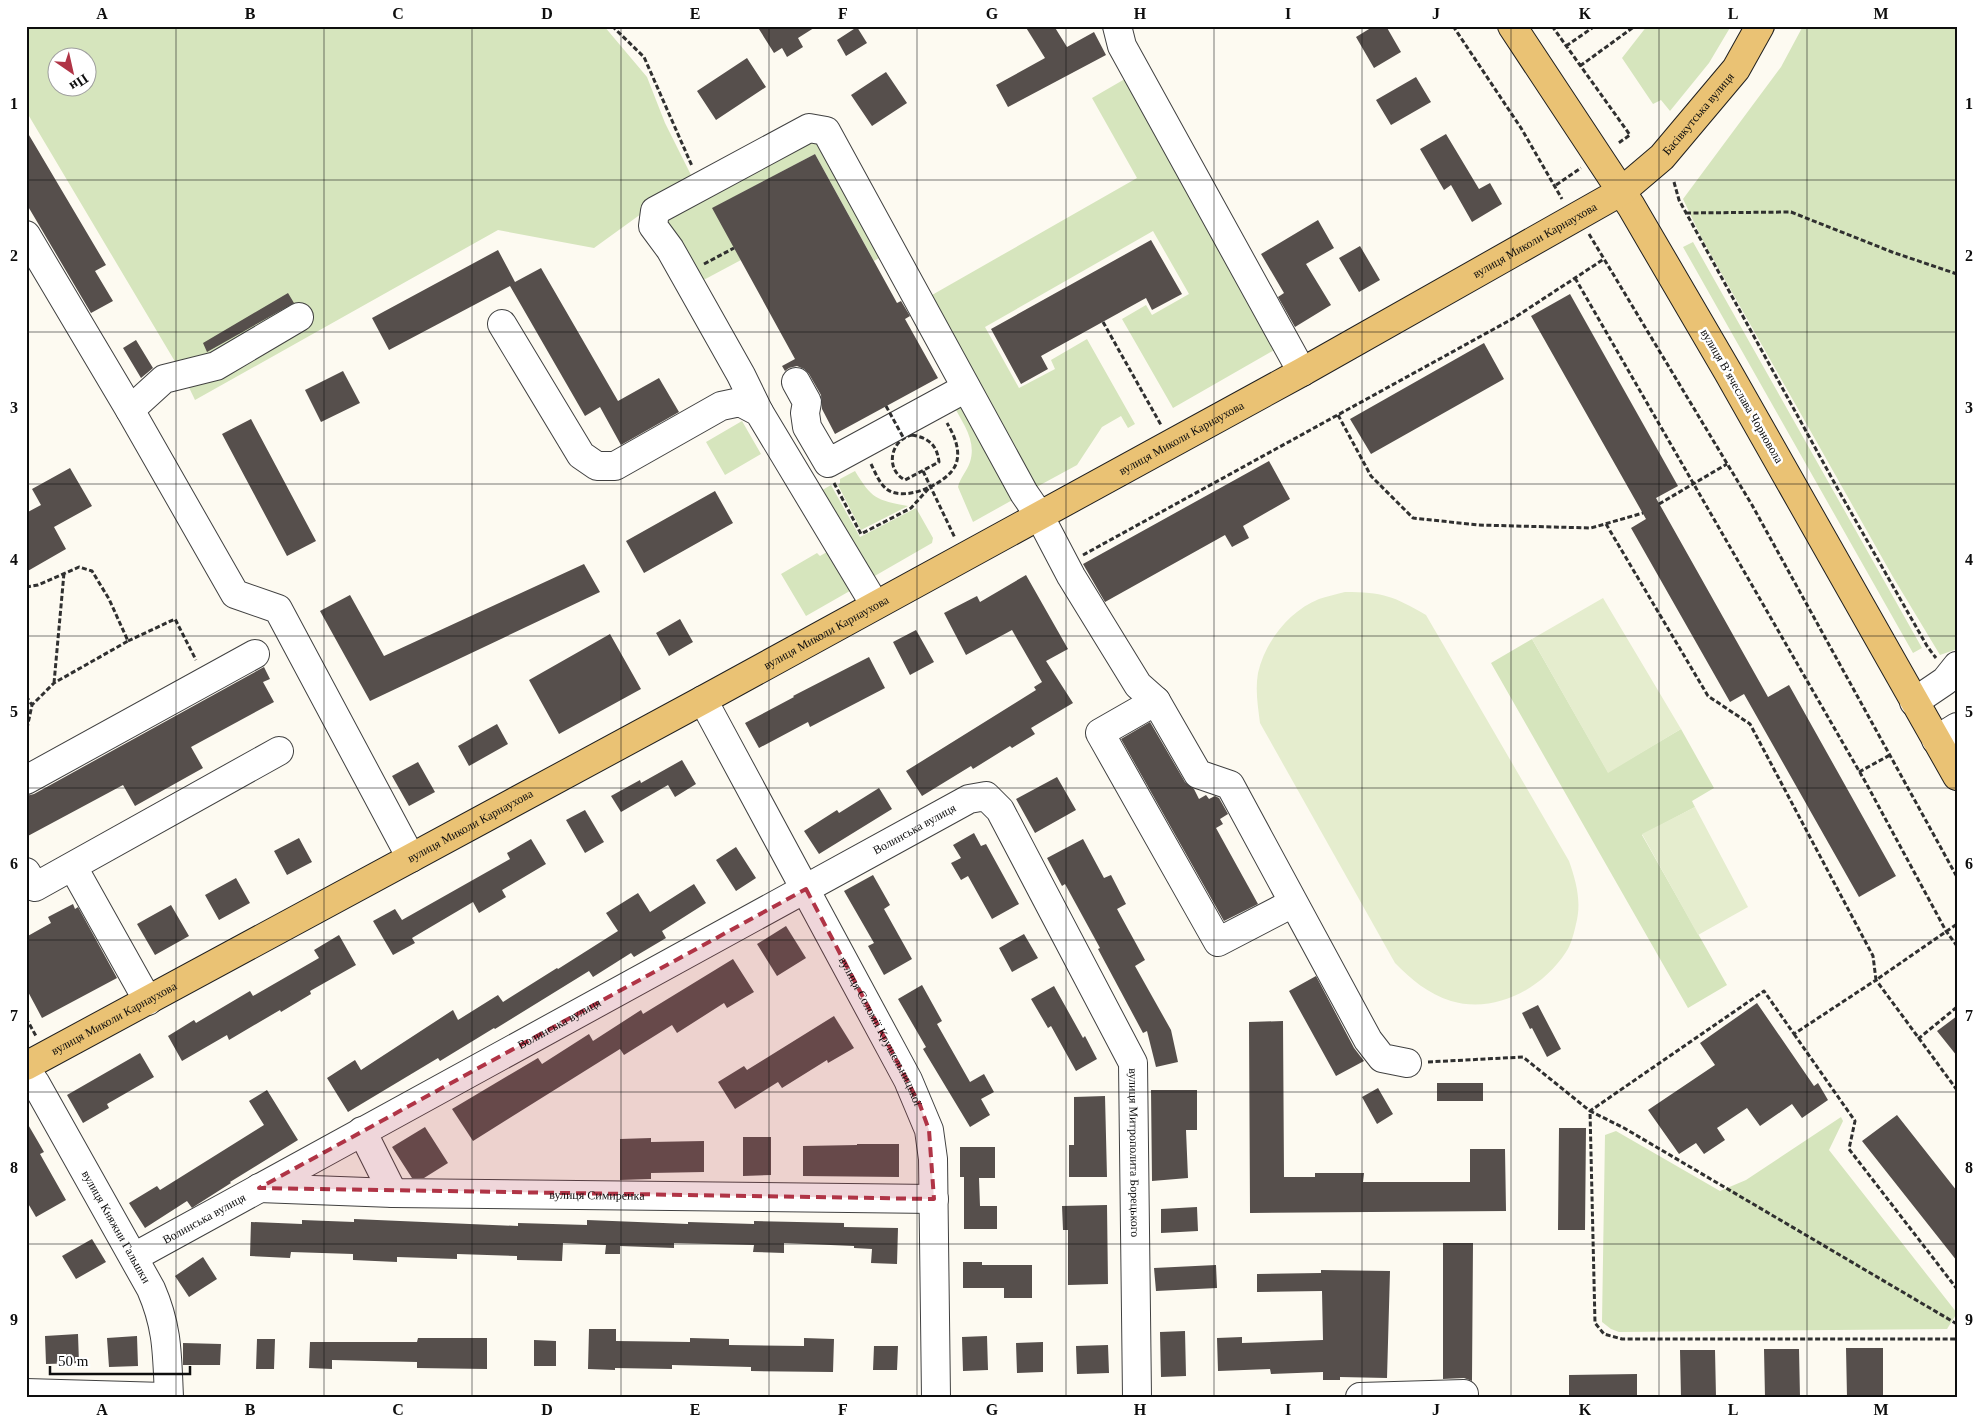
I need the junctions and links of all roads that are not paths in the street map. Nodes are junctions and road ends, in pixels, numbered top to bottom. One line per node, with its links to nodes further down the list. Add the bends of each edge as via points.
1 (1117, 26): 8 (street, via 1122,46)
2 (1512, 26): 4 (main road, вулиця Вʼячеслава Чорновола)
3 (1760, 26): 4 (main road, Басівкутська вулиця, via 1736,69 1662,158)
4 (1622, 191): 8 (main road, вулиця Миколи Карнаухова); 19 (main road, вулиця Вʼячеслава Чорновола)
5 (26, 235): 11 (street)
6 (299, 316): 11 (street, via 216,366 164,379)
7 (502, 324): 12 (street, via 581,455 597,466 615,466 721,406 740,402)
8 (1302, 372): 13 (main road, вулиця Миколи Карнаухова)
9 (796, 382): 10 (street, via 807,402 807,427 828,464)
10 (966, 388): 12 (street, via 826,131 809,128 655,211 653,226 670,249); 13 (street)
11 (130, 410): 25 (street, via 235,594 278,609)
12 (759, 412): 14 (street)
13 (1039, 516): 14 (main road, вулиця Миколи Карнаухова); 18 (street, via 1138,685)
14 (875, 605): 17 (main road, вулиця Миколи Карнаухова)
15 (255, 654): 23 (street)
16 (1953, 671): 19 (street)
17 (703, 700): 25 (main road, вулиця Миколи Карнаухова); 28 (street, вулиця Соломії Крушельницької)
18 (1156, 701): 29 (street, via 1198,774 1230,785); 29 (street, via 1100,733 1218,942)
19 (1914, 702): 20 (main road, вулиця Вʼячеслава Чорновола)
20 (1946, 734): 22 (main road, вулиця Вʼячеслава Чорновола)
21 (279, 752): 26 (street)
22 (1957, 776)
23 (26, 780)
24 (986, 796): 28 (street, Волинська вулиця, via 968,799); 44 (street, вулиця Митрополита Борецького, via 1000,810 1133,1064)
25 (411, 858): 30 (main road, вулиця Миколи Карнаухова)
26 (73, 867): 27 (street, via 35,887); 30 (street)
27 (26, 872)
28 (806, 889): 34 (street, Волинська вулиця); 37 (street, вулиця Соломії Крушельницької, via 920,1105 929,1130)
29 (1293, 902): 31 (street, via 1368,1040 1382,1058)
30 (148, 1001): 32 (main road, вулиця Миколи Карнаухова)
31 (1407, 1063)
32 (26, 1066)
33 (26, 1070): 38 (street, вулиця Княжни Гальшки)
34 (362, 1131): 35 (street, Волинська вулиця); 36 (street)
35 (260, 1188): 36 (street, вулиця Симиренка); 38 (street, Волинська вулиця)
36 (393, 1193): 37 (street, вулиця Симиренка)
37 (934, 1199): 43 (street, вулиця Соломії Крушельницької)
38 (134, 1256): 42 (street, вулиця Княжни Гальшки, via 160,1309 166,1332)
39 (26, 1393): 41 (street)
40 (1464, 1394): 45 (street)
41 (164, 1397)
42 (169, 1397)
43 (936, 1397)
44 (1137, 1397)
45 (1360, 1397)

